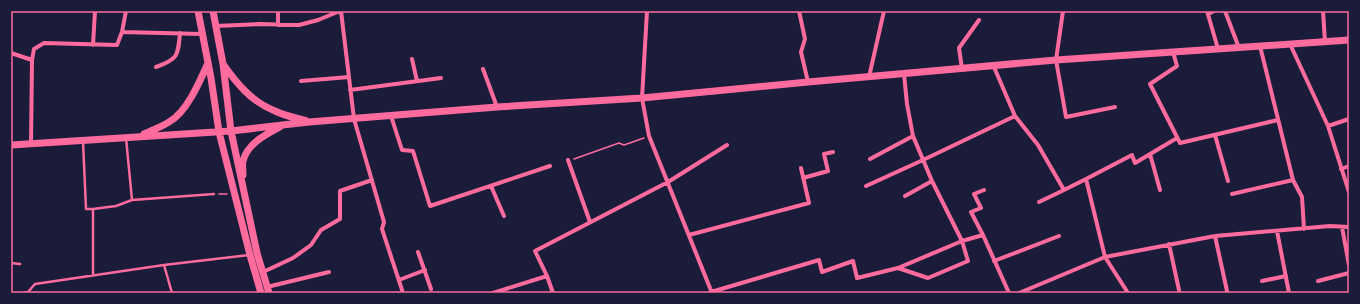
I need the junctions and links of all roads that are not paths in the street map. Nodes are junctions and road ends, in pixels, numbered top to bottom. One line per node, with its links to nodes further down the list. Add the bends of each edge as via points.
1 (95, 11): 24 (street)
2 (126, 11): 18 (street)
3 (198, 11): 20 (main road)
4 (213, 11): 17 (main road)
5 (278, 11): 16 (street)
6 (341, 11): 16 (street, via 299,25); 41 (street)
7 (647, 11): 49 (street)
8 (799, 11): 47 (street, via 805,39 801,52)
9 (884, 11): 42 (street)
10 (1063, 11): 32 (street)
11 (1214, 11): 14 (street)
12 (1225, 11): 26 (street)
13 (1323, 11): 22 (street)
14 (1207, 12): 27 (street)
15 (979, 20): 38 (street, via 959,48)
16 (278, 25): 17 (street)
17 (215, 26): 34 (main road)
18 (122, 32): 19 (street); 24 (street, via 117,45)
19 (180, 33): 20 (street); 35 (street, via 179,51 170,62)
20 (202, 34): 33 (main road)
21 (1349, 40): 22 (main road)
22 (1325, 42): 23 (main road)
23 (1290, 44): 25 (main road); 59 (street)
24 (93, 45): 31 (street, via 44,43 34,49)
25 (1260, 46): 26 (main road); 56 (street)
26 (1239, 48): 27 (main road)
27 (1218, 49): 29 (main road)
28 (11, 52): 31 (street)
29 (1174, 52): 32 (main road); 66 (street, via 1177,66 1150,84)
30 (412, 59): 46 (street)
31 (32, 60): 68 (street)
32 (1056, 60): 36 (main road); 51 (street, via 1066,117)
33 (208, 63): 43 (main road); 63 (main road, via 186,106 170,122)
34 (223, 64): 40 (main road); 57 (main road, via 252,98 275,111)
35 (156, 67)
36 (994, 67): 38 (main road); 53 (street)
37 (483, 69): 50 (street)
38 (962, 69): 39 (main road)
39 (904, 74): 42 (main road); 64 (street)
40 (224, 75): 43 (main road, via 218,80); 60 (main road)
41 (349, 77): 45 (street); 48 (street)
42 (869, 77): 47 (main road)
43 (211, 78): 61 (main road)
44 (441, 78): 46 (street)
45 (301, 81)
46 (417, 81): 48 (street)
47 (808, 82): 49 (main road)
48 (350, 90): 54 (street)
49 (642, 98): 50 (main road); 86 (street, via 649,136)
50 (497, 107): 52 (main road)
51 (1115, 107)
52 (391, 116): 54 (main road); 88 (street, via 402,150 413,151 430,206)
53 (1015, 116): 75 (street); 91 (street, via 1038,145)
54 (354, 118): 57 (main road); 82 (street)
55 (1349, 119): 59 (street)
56 (1278, 120): 62 (street); 83 (street)
57 (309, 122): 58 (main road)
58 (284, 125): 60 (main road); 87 (main road, via 253,144 244,161)
59 (1328, 126): 79 (street)
60 (231, 131): 61 (main road); 87 (main road)
61 (218, 132): 63 (main road); 113 (main road)
62 (1215, 135): 66 (street, via 1180,143); 85 (street)
63 (139, 136): 65 (main road)
64 (913, 136): 73 (street); 75 (street)
65 (126, 137): 67 (main road); 97 (lane)
66 (1177, 138): 72 (street)
67 (83, 141): 68 (main road); 99 (lane, via 86,209)
68 (32, 144): 69 (main road)
69 (11, 145)
70 (727, 146): 86 (street)
71 (833, 152): 80 (street, via 824,154 828,171)
72 (1150, 154): 81 (street, via 1135,162 1132,155); 92 (street)
73 (870, 159)
74 (568, 160): 101 (street)
75 (923, 160): 84 (street); 89 (street)
76 (550, 166): 88 (street)
77 (1349, 166): 79 (street)
78 (801, 168): 80 (street)
79 (1341, 169): 93 (street)
80 (803, 178): 106 (street, via 809,203)
81 (1086, 179): 91 (street); 114 (street)
82 (372, 180): 122 (street, via 340,191 340,219 321,230 311,245 293,258); 128 (street, via 384,222 382,229)
83 (1293, 180): 95 (street); 104 (street, via 1302,197)
84 (932, 181): 96 (street); 110 (street)
85 (1228, 181)
86 (668, 182): 101 (street); 106 (street)
87 (242, 183): 122 (main road)
88 (491, 186): 100 (street)
89 (866, 186)
90 (984, 190): 107 (street, via 974,194 981,208 971,212)
91 (1064, 190): 98 (street)
92 (1160, 190)
93 (1349, 192)
94 (214, 194): 97 (lane)
95 (1232, 194)
96 (905, 196)
97 (132, 200): 99 (lane, via 116,206)
98 (1039, 202)
99 (94, 209): 125 (lane)
100 (504, 216)
101 (590, 222): 126 (street, via 535,251)
102 (1342, 227): 103 (street); 104 (street); 119 (street)
103 (1349, 227)
104 (1304, 229): 105 (street)
105 (1278, 231): 109 (street); 127 (street)
106 (689, 234): 141 (street)
107 (983, 235): 110 (street); 115 (street)
108 (1059, 236): 115 (street)
109 (1215, 236): 111 (street); 134 (street)
110 (962, 240): 120 (street); 120 (street, via 968,261 934,276 928,278)
111 (1169, 244): 114 (street); 133 (street)
112 (418, 252): 121 (street)
113 (250, 255): 118 (lane); 137 (main road)
114 (1105, 257): 143 (street); 144 (street)
115 (994, 261): 142 (street)
116 (11, 263): 117 (lane)
117 (20, 264)
118 (164, 265): 125 (lane); 136 (lane)
119 (1349, 265)
120 (898, 268): 141 (street, via 857,278 853,261 822,272 819,260)
121 (425, 270): 128 (street); 131 (street)
122 (263, 272): 132 (main road)
123 (329, 272): 132 (street)
124 (1349, 273): 130 (street)
125 (93, 276): 135 (lane, via 35,284)
126 (547, 276): 139 (street); 140 (street)
127 (1286, 276): 129 (street); 145 (street)
128 (398, 280): 138 (street)
129 (1262, 280)
130 (1318, 280)
131 (431, 289)
132 (268, 290)
133 (1179, 290)
134 (1227, 291)
135 (27, 293)
136 (172, 293)
137 (261, 293)
138 (403, 293)
139 (493, 293)
140 (552, 293)
141 (711, 293)
142 (1009, 293)
143 (1019, 293)
144 (1128, 293)
145 (1289, 293)

